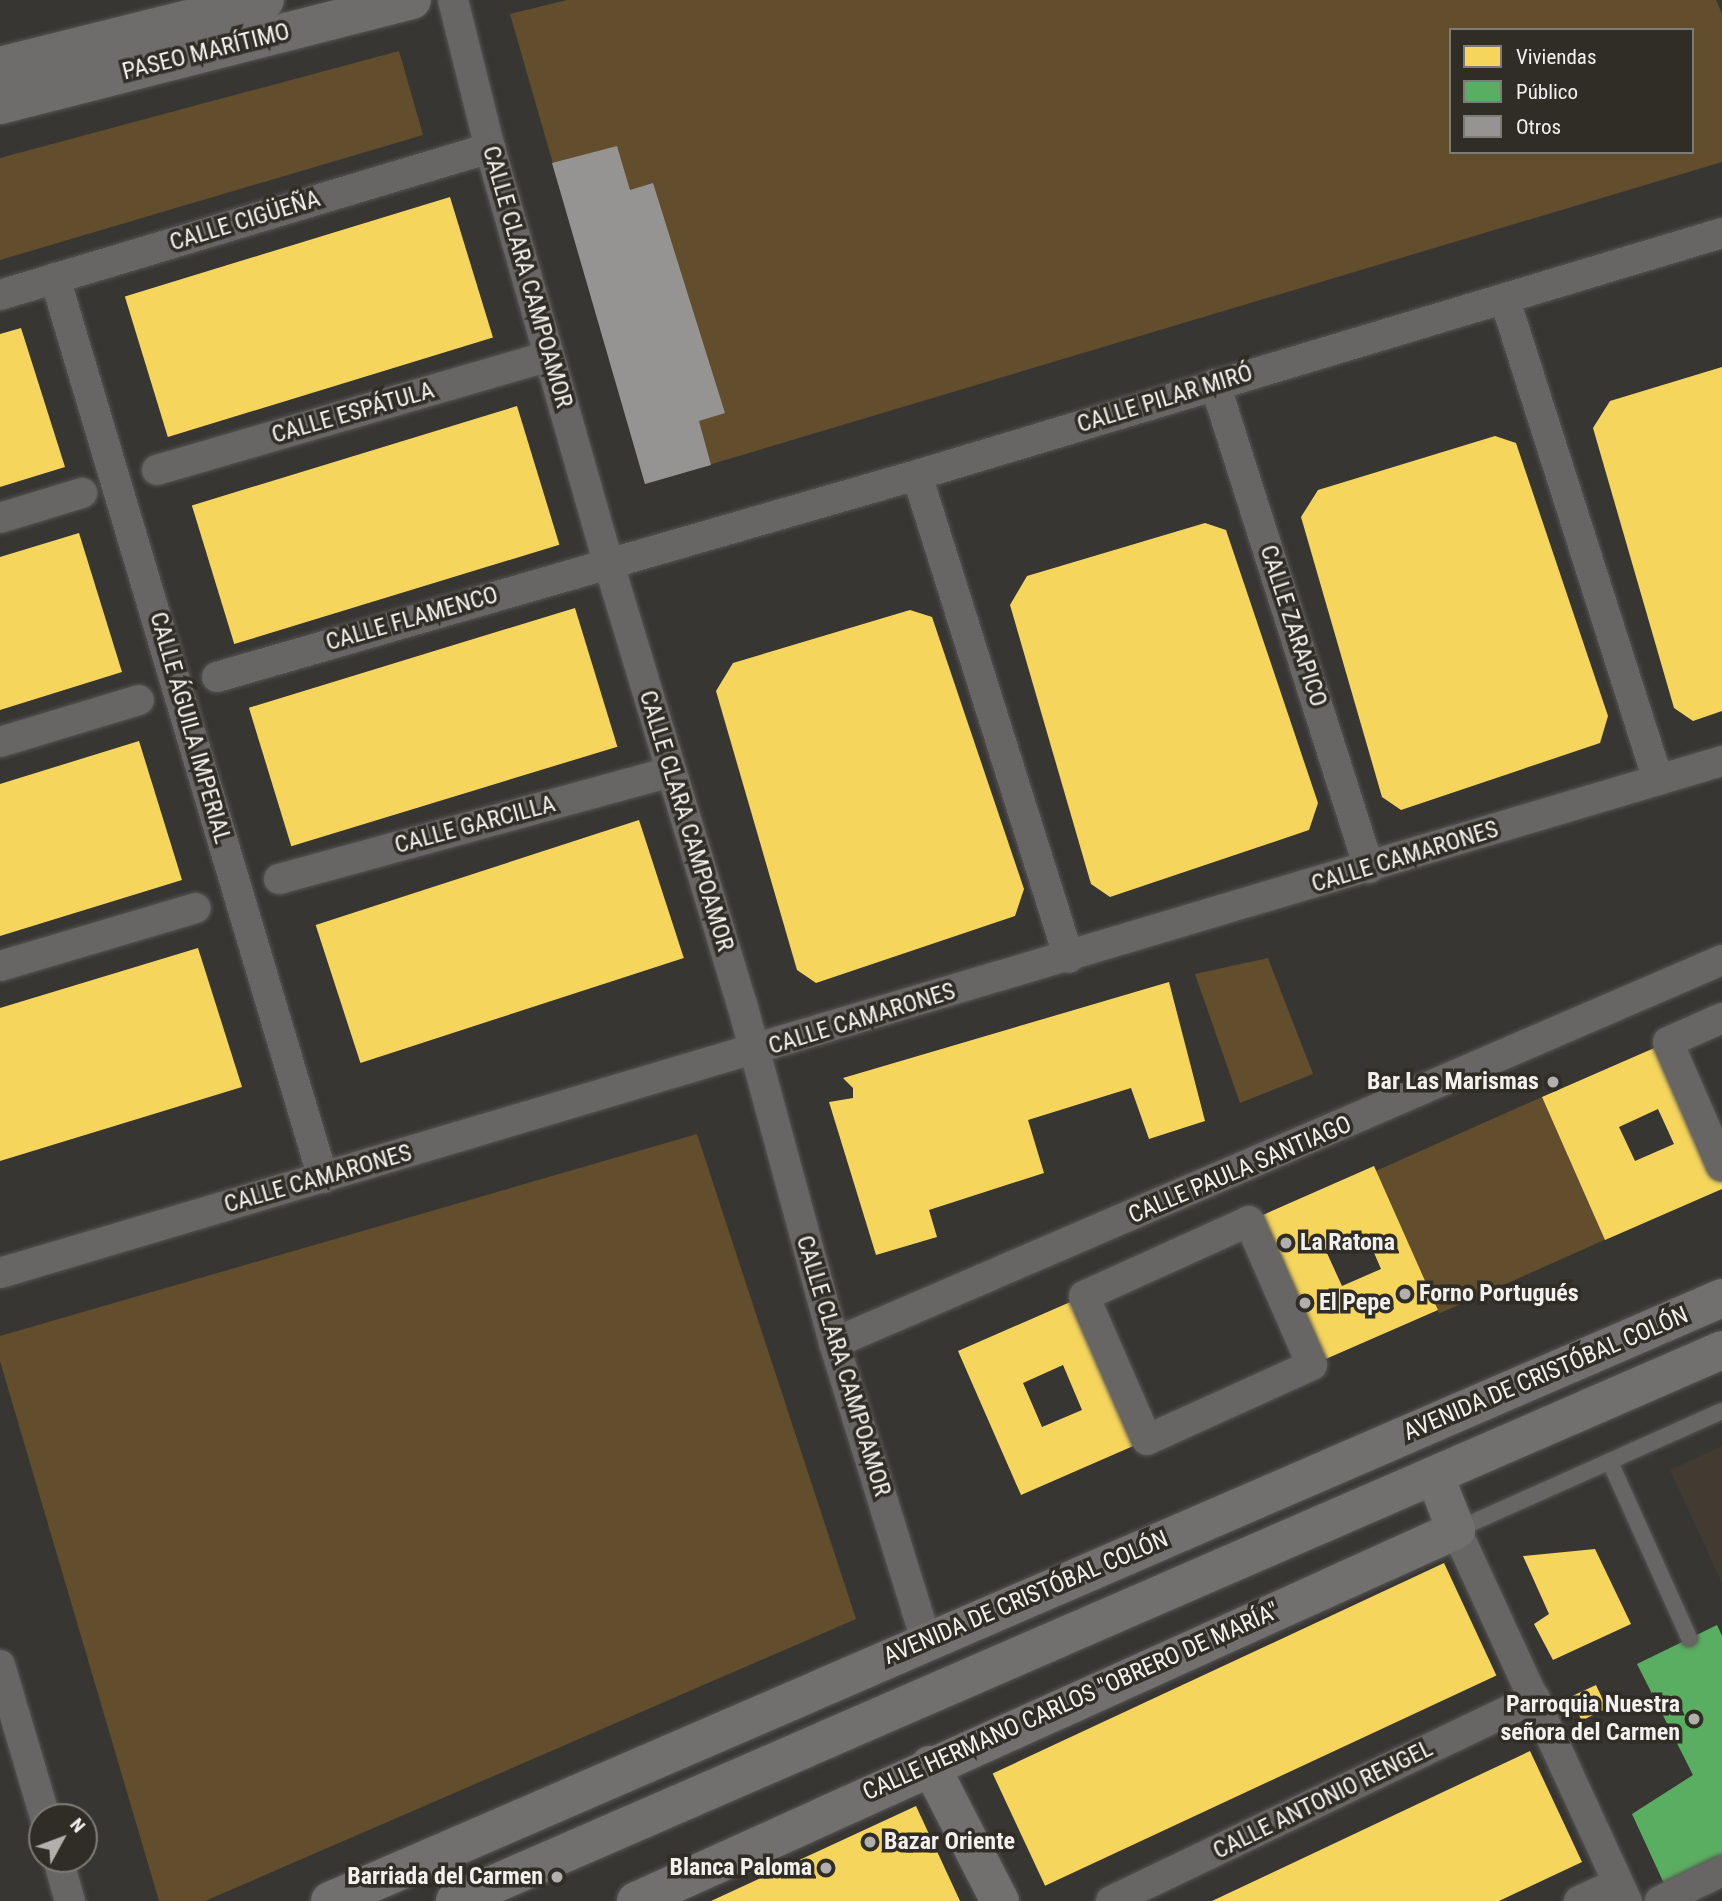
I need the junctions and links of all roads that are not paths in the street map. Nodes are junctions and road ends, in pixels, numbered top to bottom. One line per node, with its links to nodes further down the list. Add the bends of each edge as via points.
1 (265, 0): 4 (main road, PASEO MARÍTIMO)
2 (412, 0): 5 (main road, PASEO MARÍTIMO)
3 (453, 0): 6 (street, CALLE CLARA CAMPOAMOR)
4 (0, 66)
5 (0, 105)
6 (489, 148): 8 (street, CALLE CIGÜEÑA); 11 (street, CALLE CLARA CAMPOAMOR)
7 (1722, 233): 10 (street, CALLE PILAR MIRÓ)
8 (55, 278): 9 (street, CALLE CIGÜEÑA); 33 (street, CALLE ÁGUILA IMPERIAL)
9 (0, 295)
10 (1505, 300): 12 (street, CALLE PILAR MIRÓ); 23 (street)
11 (549, 356): 13 (street, CALLE ESPÁTULA); 17 (street, CALLE CLARA CAMPOAMOR)
12 (1215, 384): 14 (street, CALLE PILAR MIRÓ); 24 (street, CALLE ZARAPICO)
13 (157, 470)
14 (917, 475): 17 (street, CALLE PILAR MIRÓ); 27 (street)
15 (82, 493): 16 (street)
16 (0, 518)
17 (608, 561): 18 (street, CALLE FLAMENCO); 22 (street, CALLE CLARA CAMPOAMOR)
18 (217, 677)
19 (139, 700): 20 (street)
20 (0, 742)
21 (1722, 761): 23 (street, CALLE CAMARONES)
22 (671, 772): 25 (street, CALLE GARCILLA); 31 (street, CALLE CLARA CAMPOAMOR)
23 (1658, 780): 24 (street, CALLE CAMARONES)
24 (1369, 868): 27 (street, CALLE CAMARONES)
25 (279, 879)
26 (196, 908): 29 (street)
27 (1069, 958): 31 (street, CALLE CAMARONES)
28 (1722, 960): 37 (street, CALLE PAULA SANTIAGO)
29 (0, 966)
30 (1722, 1018): 32 (street, via 1668,1042)
31 (755, 1051): 33 (street, CALLE CAMARONES); 37 (street, CALLE CLARA CAMPOAMOR)
32 (1722, 1166)
33 (323, 1178): 34 (street, CALLE CAMARONES)
34 (0, 1273)
35 (1084, 1296): 35 (street, via 1249,1221 1312,1365 1147,1440)
36 (1722, 1298): 44 (main road, AVENIDA DE CRISTÓBAL COLÓN)
37 (834, 1343): 44 (street, CALLE CLARA CAMPOAMOR)
38 (1722, 1350): 41 (main road, AVENIDA DE CRISTÓBAL COLÓN)
39 (1722, 1411): 40 (lane)
40 (1610, 1462): 42 (lane); 43 (lane)
41 (1435, 1476): 42 (main road); 55 (main road, AVENIDA DE CRISTÓBAL COLÓN)
42 (1456, 1530): 46 (street); 48 (main road, CALLE HERMANO CARLOS "OBRERO DE MARÍA")
43 (1689, 1638)
44 (926, 1640): 54 (main road, AVENIDA DE CRISTÓBAL COLÓN)
45 (0, 1665): 47 (street)
46 (1535, 1698): 52 (street); 58 (street, CALLE ANTONIO RENGEL)
47 (7, 1712): 49 (street)
48 (930, 1765): 56 (main road, CALLE HERMANO CARLOS "OBRERO DE MARÍA"); 57 (main road)
49 (40, 1803)
50 (1722, 1871): 60 (street)
51 (62, 1873): 53 (street)
52 (1623, 1892): 59 (street)
53 (70, 1901)
54 (330, 1901)
55 (455, 1901)
56 (636, 1901)
57 (1000, 1901)
58 (1111, 1901)
59 (1578, 1901)
60 (1660, 1901)

